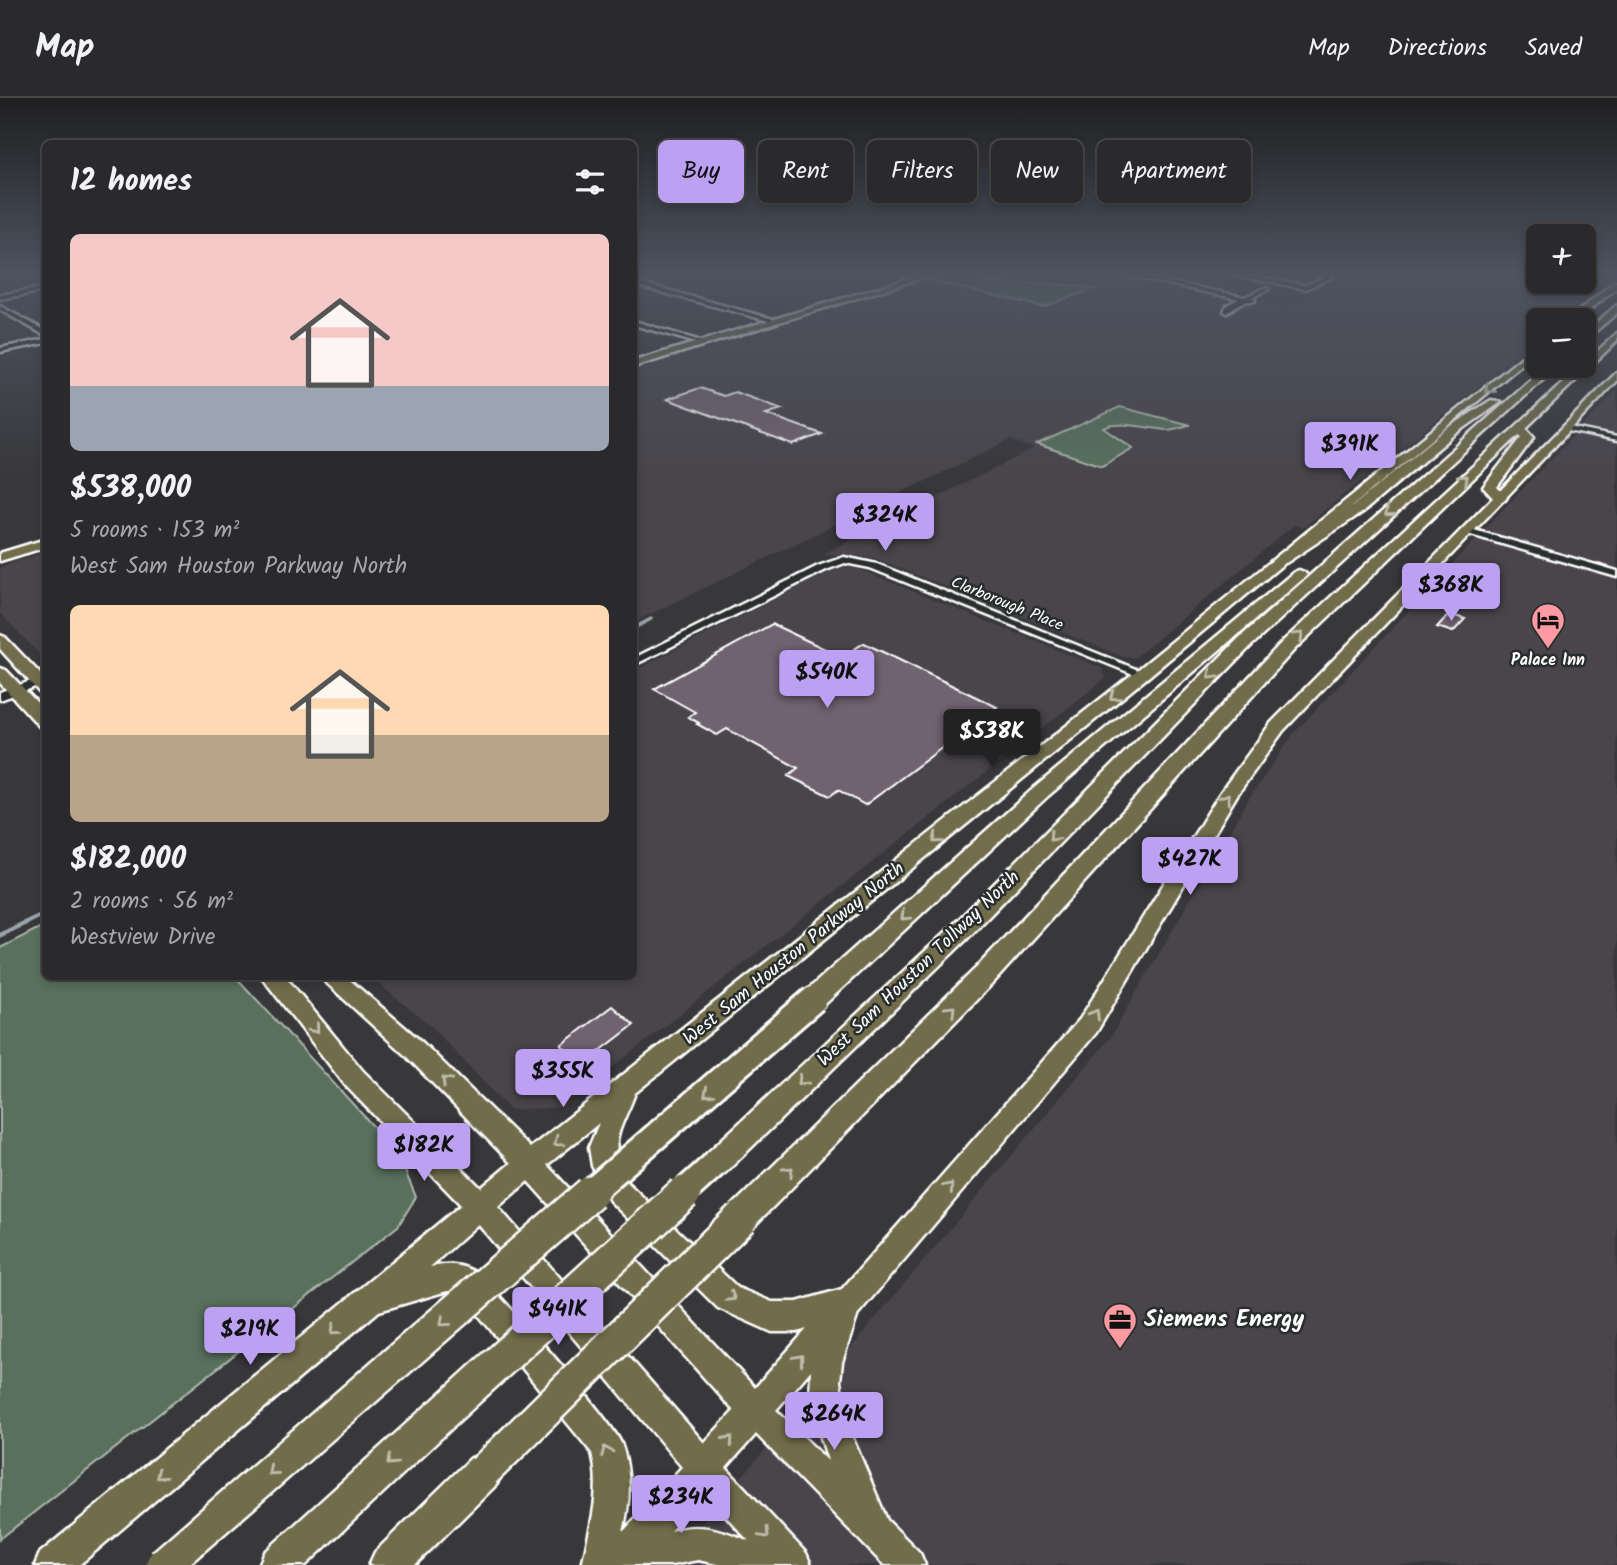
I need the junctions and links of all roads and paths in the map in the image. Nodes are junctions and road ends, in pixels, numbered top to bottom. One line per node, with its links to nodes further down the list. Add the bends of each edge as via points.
1 (697, 341): 5 (street)
2 (707, 341): 5 (main road)
3 (1611, 341): 12 (highway)
4 (42, 342): 6 (street)
5 (702, 343): 8 (main road)
6 (0, 350)
7 (1526, 357): 20 (main road, West Sam Houston Parkway North, one-way to 20)
8 (637, 363)
9 (1617, 375): 13 (main road)
10 (1528, 378): 20 (highway, via 1449,433 1358,509)
11 (1539, 378): 18 (highway, West Sam Houston Tollway North, one-way to 18)
12 (1519, 428): 15 (highway, via 1528,437 1490,487); 42 (highway, one-way to 12, bridge, via 1003,956 1289,646)
13 (1567, 428): 14 (street); 15 (main road)
14 (1617, 439)
15 (1500, 497): 16 (main road)
16 (1466, 531): 21 (street); 34 (main road, one-way to 16, via 1088,1026 1229,793 1277,727)
17 (42, 544): 19 (main road)
18 (1352, 544): 40 (highway, one-way to 40, bridge, via 1325,554 1276,593 1041,792 814,999); 41 (highway, West Sam Houston Tollway North, one-way to 41, bridge, via 1245,642 957,934 715,1164)
19 (0, 557)
20 (1281, 560): 25 (main road, West Sam Houston Parkway North)
21 (1617, 574)
22 (0, 640): 26 (main road)
23 (637, 660): 25 (street, Clarborough Place, via 844,560 873,566)
24 (0, 673): 27 (main road)
25 (1142, 674): 31 (main road, West Sam Houston Parkway North, one-way to 31)
26 (42, 686): 27 (street)
27 (8, 693): 28 (main road)
28 (42, 720)
29 (275, 980): 33 (main road, one-way to 33, via 354,1078)
30 (335, 980): 32 (main road, one-way to 30, via 414,1049)
31 (625, 1090): 32 (main road, West Sam Houston Parkway North, one-way to 32); 34 (main road, one-way to 34, via 602,1147 605,1167 619,1192 727,1298 772,1317 797,1317)
32 (529, 1164): 33 (main road, West Sam Houston Parkway North); 36 (main road)
33 (480, 1206): 35 (main road, West Sam Houston Parkway North); 37 (main road)
34 (849, 1301): 36 (main road, one-way to 34); 38 (main road, via 826,1364 825,1399 832,1429)
35 (363, 1306): 39 (main road, West Sam Houston Parkway North, one-way to 39); 43 (main road, one-way to 35, via 614,1474 606,1445 487,1303 463,1280 447,1277 409,1286)
36 (755, 1411): 37 (main road, one-way to 36); 38 (main road)
37 (704, 1468): 44 (main road); 47 (main road, one-way to 47)
38 (874, 1531): 48 (main road)
39 (52, 1565)
40 (163, 1565)
41 (278, 1565)
42 (388, 1565)
43 (599, 1565)
44 (617, 1565)
45 (637, 1565): 46 (main road, via 666,1548 689,1543 732,1550)
46 (760, 1565)
47 (794, 1565)
48 (908, 1565)

